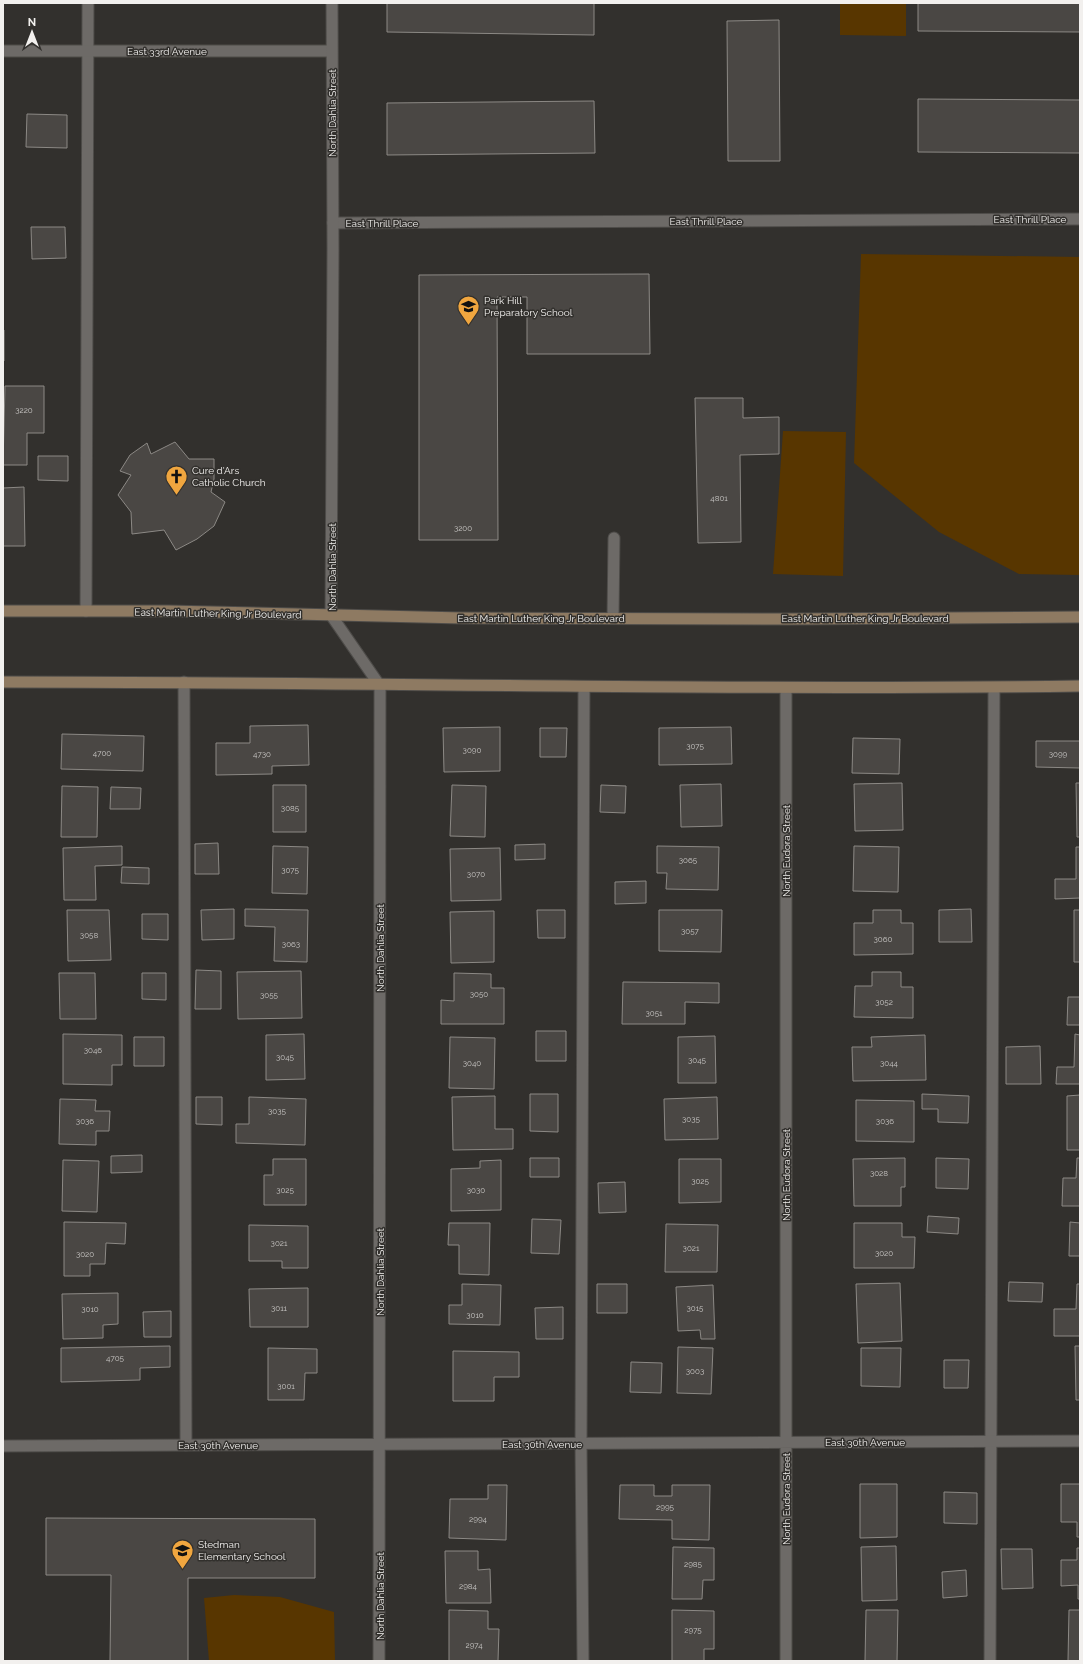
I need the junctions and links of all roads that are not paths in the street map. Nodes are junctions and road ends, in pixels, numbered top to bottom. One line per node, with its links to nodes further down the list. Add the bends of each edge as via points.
1 (88, 3): 4 (street)
2 (332, 3): 5 (street, North Dahlia Street)
3 (3, 51): 4 (street, East 33rd Avenue)
4 (88, 51): 5 (street, East 33rd Avenue); 10 (street)
5 (332, 51): 7 (street, North Dahlia Street)
6 (1080, 219): 7 (street, East Thrill Place)
7 (333, 223): 11 (street, North Dahlia Street)
8 (614, 538): 13 (street)
9 (3, 611): 10 (main road, East Martin Luther King Jr Boulevard)
10 (86, 611): 11 (main road, East Martin Luther King Jr Boulevard)
11 (332, 615): 13 (main road, East Martin Luther King Jr Boulevard); 16 (street, North Dahlia Street)
12 (1080, 617): 13 (main road, East Martin Luther King Jr Boulevard)
13 (613, 618)
14 (3, 682): 15 (main road)
15 (184, 682): 16 (main road); 25 (street)
16 (380, 686): 18 (main road); 26 (street, North Dahlia Street)
17 (1080, 686): 20 (main road)
18 (584, 687): 19 (main road); 24 (street)
19 (786, 688): 20 (main road); 23 (street, North Eudora Street)
20 (994, 688): 21 (street)
21 (990, 1441): 22 (street, East 30th Avenue); 23 (street, East 30th Avenue); 31 (street)
22 (1080, 1441)
23 (786, 1442): 24 (street, East 30th Avenue); 30 (street, North Eudora Street)
24 (581, 1444): 26 (street, East 30th Avenue); 29 (street)
25 (186, 1445): 26 (street, East 30th Avenue); 27 (street, East 30th Avenue)
26 (380, 1445): 28 (street, North Dahlia Street)
27 (3, 1446)
28 (379, 1661)
29 (583, 1661)
30 (786, 1661)
31 (990, 1661)

